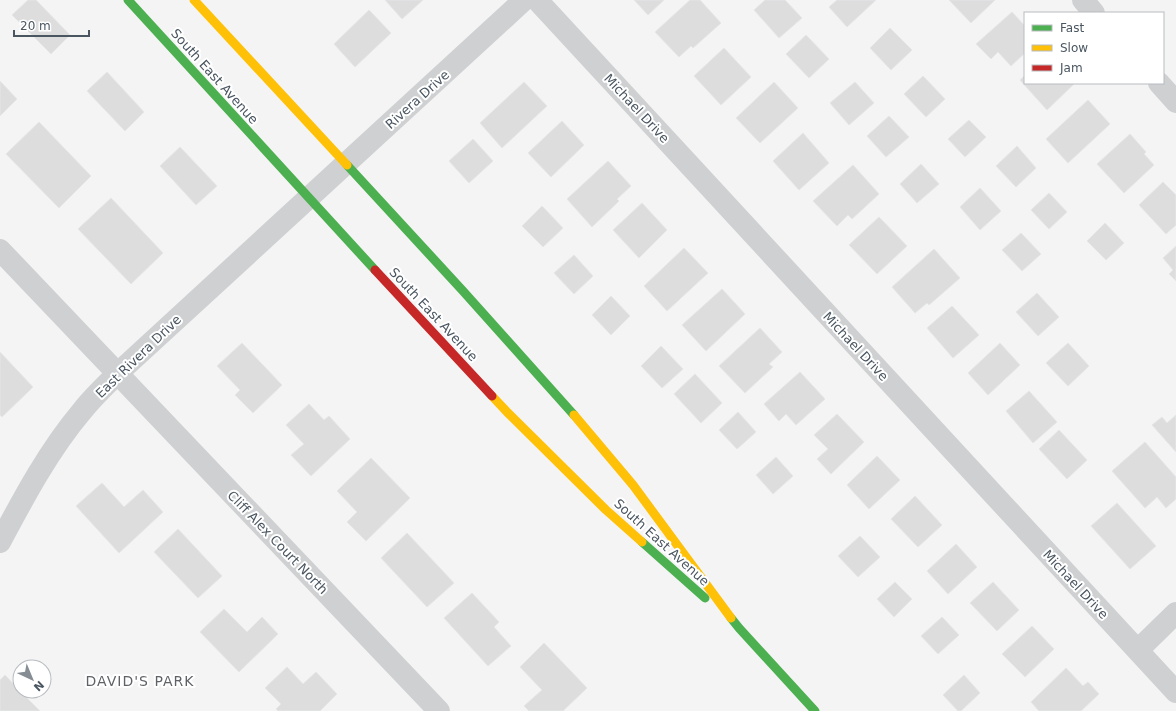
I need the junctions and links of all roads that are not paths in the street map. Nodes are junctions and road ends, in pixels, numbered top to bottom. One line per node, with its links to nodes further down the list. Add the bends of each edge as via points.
1 (128, 0): 10 (main road, South East Avenue)
2 (194, 0): 9 (main road, South East Avenue)
3 (524, 0): 9 (street, Rivera Drive)
4 (537, 0): 16 (street, Michael Drive)
5 (1082, 0): 6 (street)
6 (1093, 12)
7 (1160, 84): 8 (street)
8 (1176, 102)
9 (345, 164): 10 (street, Rivera Drive); 15 (main road, South East Avenue, via 580,421 633,485)
10 (309, 198): 12 (street, East Rivera Drive); 15 (main road, South East Avenue, via 507,412 606,510)
11 (0, 250): 12 (street, Cliff Alex Court North)
12 (118, 373): 13 (street, East Rivera Drive, via 67,431 36,477); 18 (street, Cliff Alex Court North)
13 (0, 542)
14 (1176, 614): 16 (street)
15 (739, 628): 19 (main road, South East Avenue)
16 (1138, 650): 17 (street, Michael Drive)
17 (1176, 692)
18 (439, 711)
19 (815, 711)

